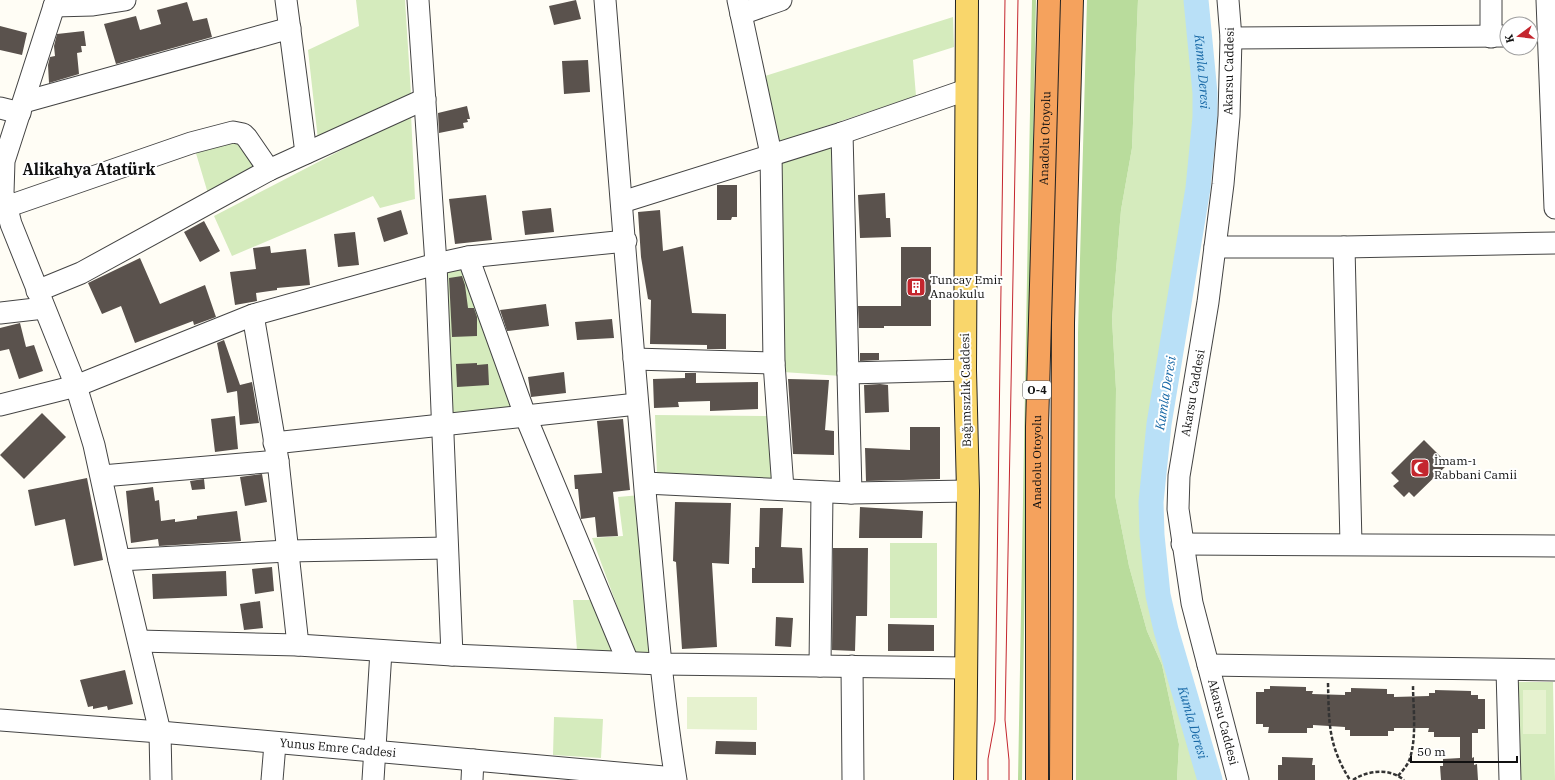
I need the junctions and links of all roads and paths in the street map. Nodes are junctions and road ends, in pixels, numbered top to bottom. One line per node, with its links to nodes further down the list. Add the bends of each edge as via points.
1 (125, 0): 12 (street, via 92,5)
2 (286, 0): 14 (street)
3 (418, 0): 19 (street)
4 (605, 0): 26 (street)
5 (781, 0): 13 (street)
6 (967, 0): 18 (main road, Bağımsızlık Caddesi)
7 (1049, 0): 87 (highway, Anadolu Otoyolu / O-4, via 1037,427)
8 (1072, 0): 88 (highway, Anadolu Otoyolu / O-4, via 1063,323)
9 (1228, 0): 17 (street, Akarsu Caddesi)
10 (1491, 0): 16 (street)
11 (1547, 0): 15 (street)
12 (55, 3): 20 (street)
13 (740, 7): 24 (street)
14 (290, 28): 20 (street); 23 (street)
15 (1545, 35): 27 (street)
16 (1499, 36): 17 (street)
17 (1231, 38): 31 (street, Akarsu Caddesi, via 1229,116)
18 (966, 90): 22 (street); 40 (main road, Bağımsızlık Caddesi)
19 (424, 99): 23 (street); 34 (street)
20 (22, 107): 21 (street); 28 (street, via 4,161)
21 (0, 108)
22 (842, 132): 24 (street); 41 (street)
23 (306, 153): 25 (street)
24 (771, 154): 26 (street); 39 (street)
25 (269, 170): 28 (street, via 247,138 233,132 191,143); 35 (street, via 81,273)
26 (622, 202): 29 (street)
27 (1555, 208)
28 (5, 219): 35 (street)
29 (626, 241): 33 (street); 38 (street)
30 (1555, 243): 32 (street)
31 (1214, 246): 32 (street); 54 (street, Akarsu Caddesi, via 1208,302 1179,476 1178,509)
32 (1344, 247): 55 (street)
33 (468, 257): 34 (street); 45 (street)
34 (436, 264): 37 (street); 46 (street)
35 (41, 300): 36 (street); 42 (street)
36 (0, 313)
37 (253, 315): 42 (street); 47 (street)
38 (634, 359): 39 (street); 43 (street)
39 (774, 363): 50 (street)
40 (964, 370): 41 (street); 51 (main road, Bağımsızlık Caddesi)
41 (848, 373): 53 (street)
42 (76, 386): 44 (street); 48 (street, via 88,420)
43 (637, 404): 45 (street); 49 (street)
44 (0, 405)
45 (525, 415): 46 (street); 64 (street)
46 (443, 426): 47 (street); 57 (street)
47 (276, 452): 48 (street); 58 (street)
48 (102, 476): 59 (street)
49 (645, 483): 50 (street); 65 (street)
50 (782, 489): 52 (street)
51 (968, 491): 53 (street); 70 (main road, Bağımsızlık Caddesi)
52 (822, 492): 53 (street); 67 (street)
53 (851, 493)
54 (1182, 544): 55 (street); 66 (street, Akarsu Caddesi, via 1192,603)
55 (1351, 544): 56 (street)
56 (1555, 546)
57 (447, 548): 58 (street); 63 (street)
58 (288, 551): 59 (street); 61 (street)
59 (119, 560): 60 (street)
60 (139, 641): 61 (street); 75 (street)
61 (298, 645): 62 (street)
62 (381, 651): 63 (street); 77 (street)
63 (452, 655): 64 (street)
64 (628, 662): 65 (street)
65 (661, 664): 67 (street); 81 (street)
66 (1208, 665): 69 (street); 89 (street, Akarsu Caddesi)
67 (820, 666): 68 (street)
68 (852, 666): 70 (street); 85 (street)
69 (1328, 667): 71 (street); 90 (path, via 1330,733 1335,752)
70 (965, 668): 86 (main road, Bağımsızlık Caddesi)
71 (1413, 669): 72 (street); 80 (path, via 1411,757)
72 (1507, 670): 73 (street); 92 (street)
73 (1555, 670)
74 (0, 720): 75 (street, Yunus Emre Caddesi)
75 (160, 732): 76 (street, Yunus Emre Caddesi); 82 (street)
76 (275, 744): 77 (street, Yunus Emre Caddesi); 83 (street)
77 (376, 752): 78 (street, Yunus Emre Caddesi); 84 (street)
78 (473, 770): 79 (street, Yunus Emre Caddesi)
79 (568, 774): 81 (street, Yunus Emre Caddesi)
80 (1398, 776): 90 (path, via 1380,771); 91 (path)
81 (675, 779)
82 (161, 780)
83 (272, 780)
84 (373, 780)
85 (853, 780)
86 (964, 780)
87 (1037, 780)
88 (1061, 780)
89 (1238, 780)
90 (1352, 780)
91 (1404, 780)
92 (1510, 780)

